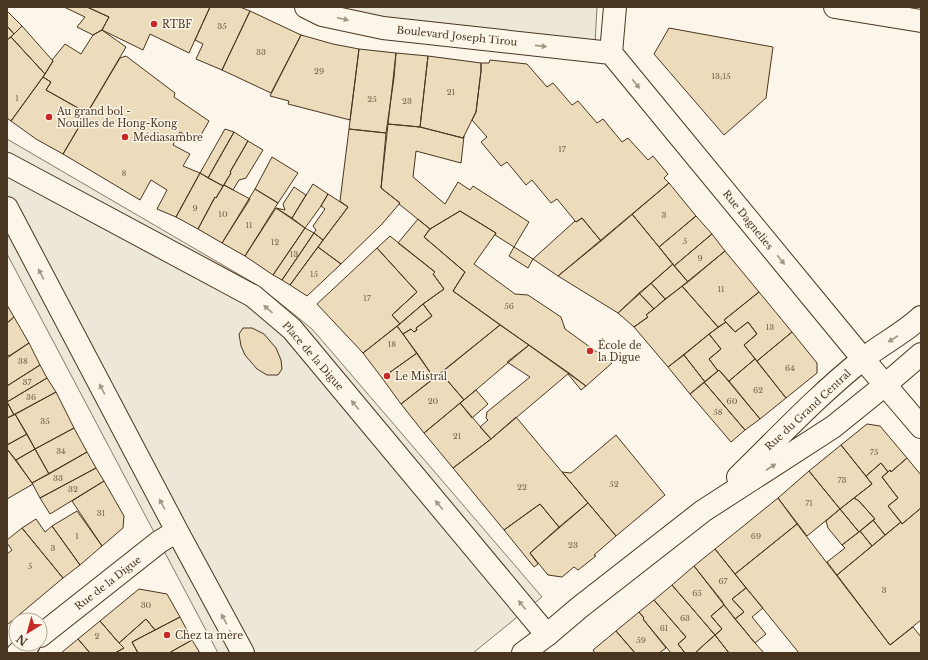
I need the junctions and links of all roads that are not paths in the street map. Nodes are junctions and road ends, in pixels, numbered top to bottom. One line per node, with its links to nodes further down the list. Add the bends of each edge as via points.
1 (306, 7): 5 (street, Boulevard Joseph Tirou, one-way to 5, via 322,15 383,28)
2 (615, 7): 5 (street)
3 (835, 7): 4 (street)
4 (914, 15)
5 (612, 53): 10 (street, Rue Dagnelies, one-way to 10)
6 (7, 164): 16 (street, Place de la Digue, one-way to 6, via 292,329 253,296)
7 (7, 208): 14 (street, one-way to 7)
8 (921, 317): 10 (street, Rue du Grand Central, one-way to 10)
9 (921, 354): 11 (street, Rue du Grand Central)
10 (863, 359): 11 (street, Rue Dagnelies); 13 (street, Rue du Grand Central, via 822,395)
11 (885, 385): 12 (street, Rue Dagnelies); 13 (street, Rue du Grand Central, one-way to 11, via 833,427)
12 (921, 427)
13 (703, 511): 16 (street, Rue du Grand Central)
14 (177, 531): 15 (street, Rue de la Digue, via 159,542); 17 (street, one-way to 14)
15 (48, 630)
16 (547, 635): 18 (street, Rue du Grand Central)
17 (243, 653)
18 (523, 653)

